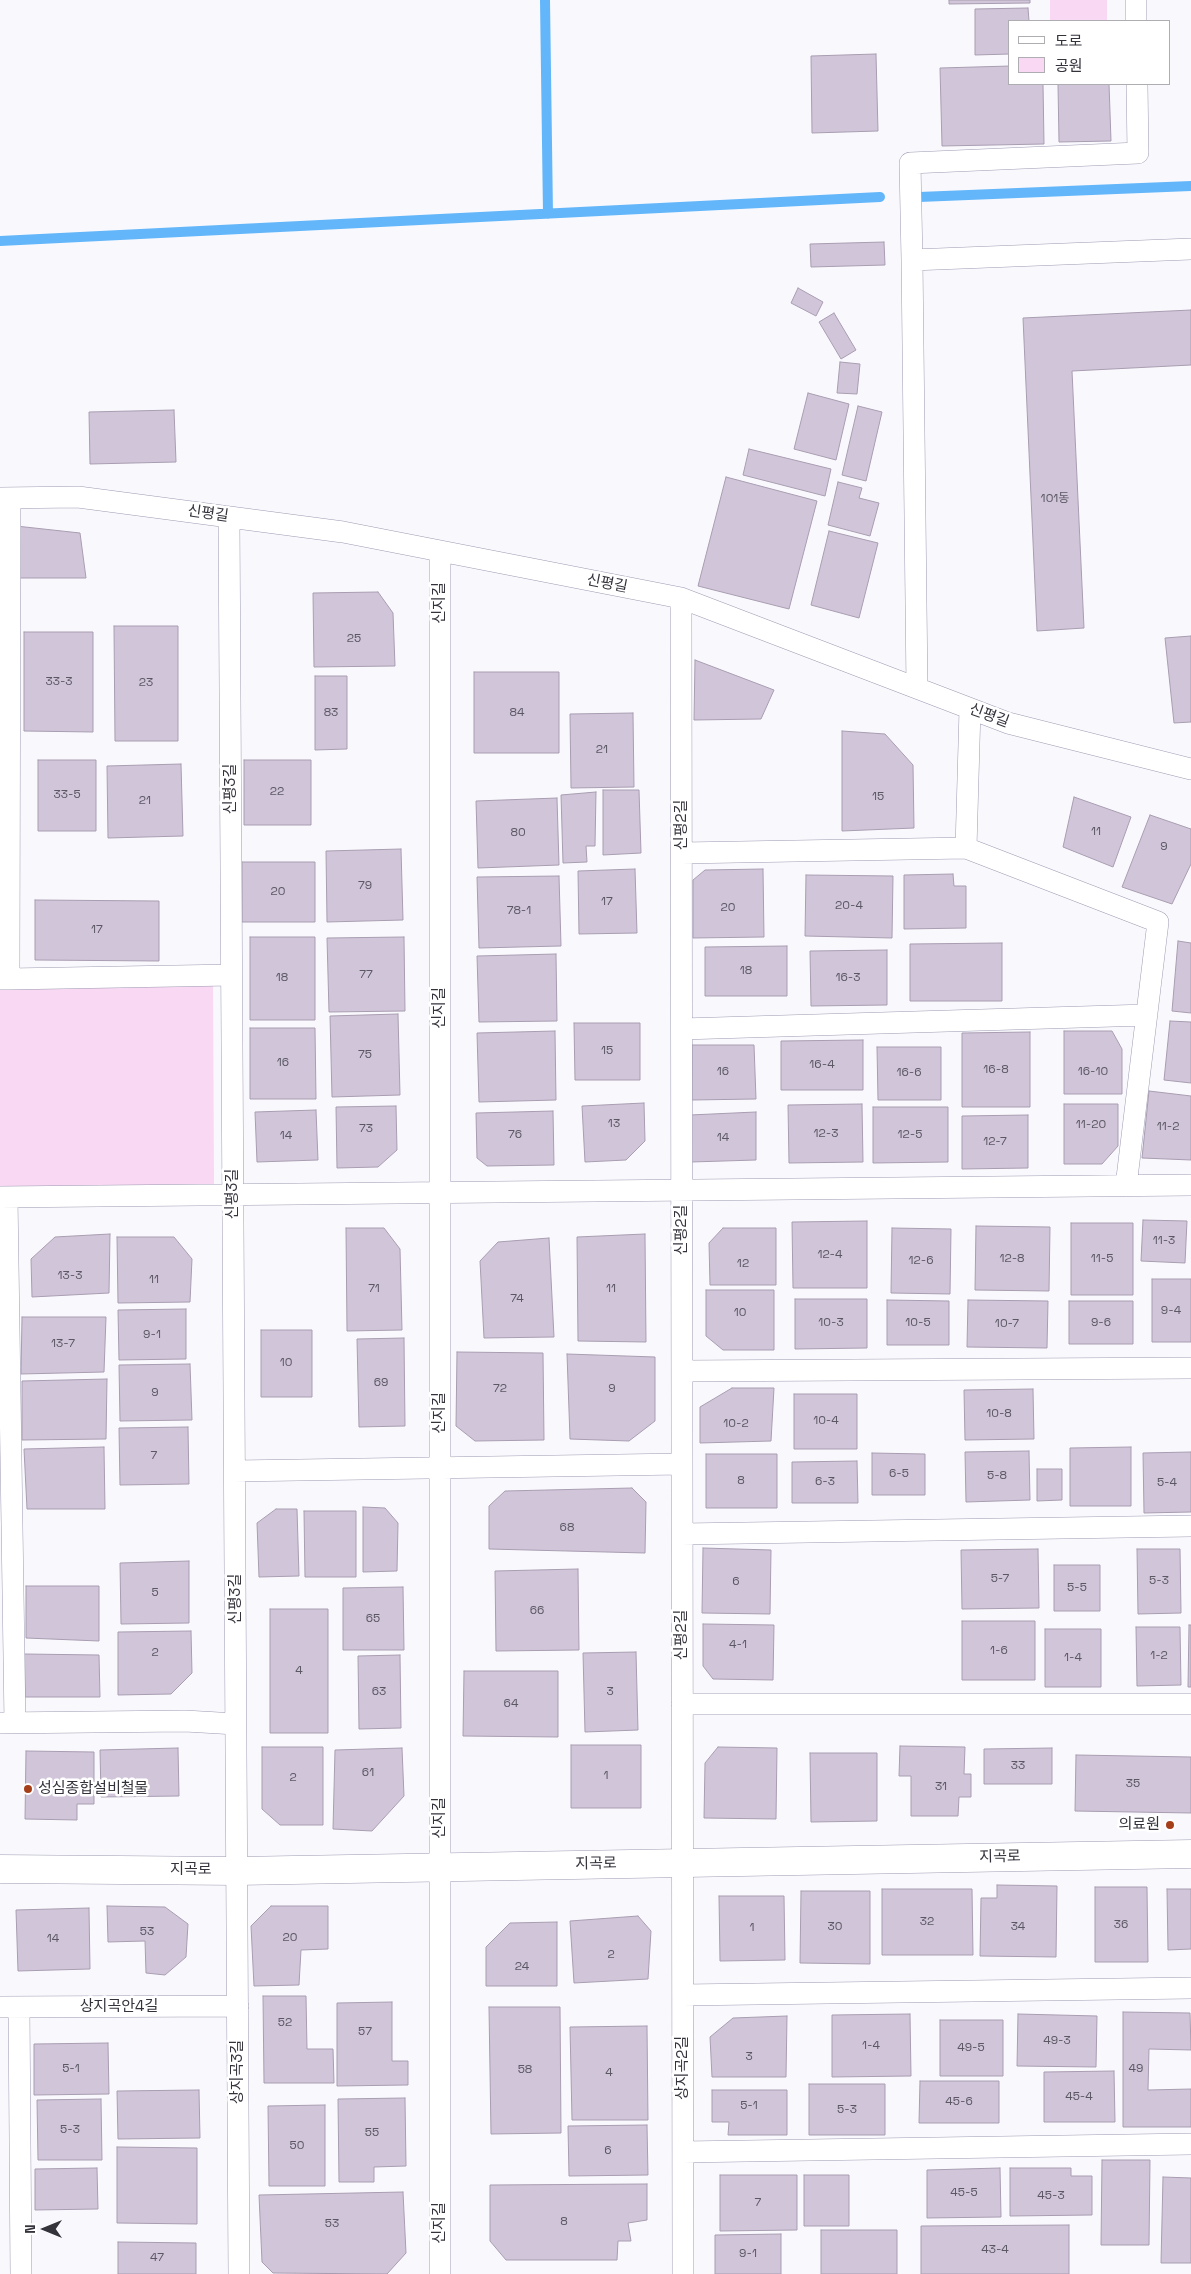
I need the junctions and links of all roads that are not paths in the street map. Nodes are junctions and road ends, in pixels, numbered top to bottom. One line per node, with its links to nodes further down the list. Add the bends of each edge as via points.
1 (1136, 0): 2 (lane)
2 (1136, 20)
3 (1137, 85): 5 (lane, via 1138,153 910,163)
4 (1191, 249): 5 (lane)
5 (912, 260): 11 (lane)
6 (5, 498): 7 (lane, 신평길, via 78,497); 10 (lane)
7 (229, 517): 8 (lane, 신평길, via 343,532); 17 (lane, 신평3길)
8 (440, 551): 9 (lane, 신평길); 24 (lane, 신지길)
9 (681, 598): 11 (lane, 신평길); 16 (lane, 신평2길)
10 (5, 666): 14 (lane)
11 (917, 688): 12 (lane, 신평길)
12 (970, 709): 13 (lane, 신평길, via 1008,723); 15 (lane)
13 (1191, 769)
14 (5, 826): 18 (lane)
15 (966, 848): 16 (lane); 19 (lane, via 1158,922)
16 (682, 853): 20 (lane, 신평2길)
17 (232, 975): 18 (lane); 25 (lane, 신평3길)
18 (4, 979)
19 (1147, 1015): 20 (lane); 22 (lane)
20 (682, 1029): 23 (lane, 신평2길)
21 (1191, 1185): 22 (lane)
22 (1126, 1186): 23 (lane)
23 (682, 1189): 24 (lane); 28 (lane, 신평2길)
24 (440, 1192): 25 (lane); 30 (lane, 신지길)
25 (233, 1194): 26 (lane); 31 (lane, 신평3길)
26 (4, 1197): 36 (lane)
27 (1191, 1368): 28 (lane)
28 (682, 1371): 29 (lane, 신평2길)
29 (682, 1464): 30 (lane); 33 (lane, 신평2길)
30 (440, 1468): 31 (lane); 40 (lane, 신지길)
31 (235, 1471): 37 (lane, 신평3길)
32 (1191, 1526): 33 (lane)
33 (682, 1534): 34 (lane, 신평2길)
34 (682, 1704): 35 (lane); 39 (lane, 신평2길)
35 (1191, 1704)
36 (7, 1723): 37 (lane, via 185,1721)
37 (236, 1724): 42 (lane, 신평3길)
38 (1191, 1854): 39 (street, 지곡로)
39 (681, 1862): 40 (street, 지곡로); 44 (lane, 상지곡2길)
40 (440, 1868): 42 (street, 지곡로); 51 (lane, 신지길)
41 (0, 1869): 42 (street, 지곡로)
42 (237, 1871): 45 (lane, 상지곡3길)
43 (1191, 1988): 44 (lane)
44 (683, 1995): 48 (lane, 상지곡2길)
45 (238, 2006): 46 (lane, 상지곡안4길); 50 (lane, 상지곡3길)
46 (10, 2007): 49 (lane)
47 (1191, 2144): 48 (lane)
48 (683, 2152): 52 (lane, 상지곡2길)
49 (21, 2274)
50 (240, 2274)
51 (440, 2274)
52 (683, 2274)

